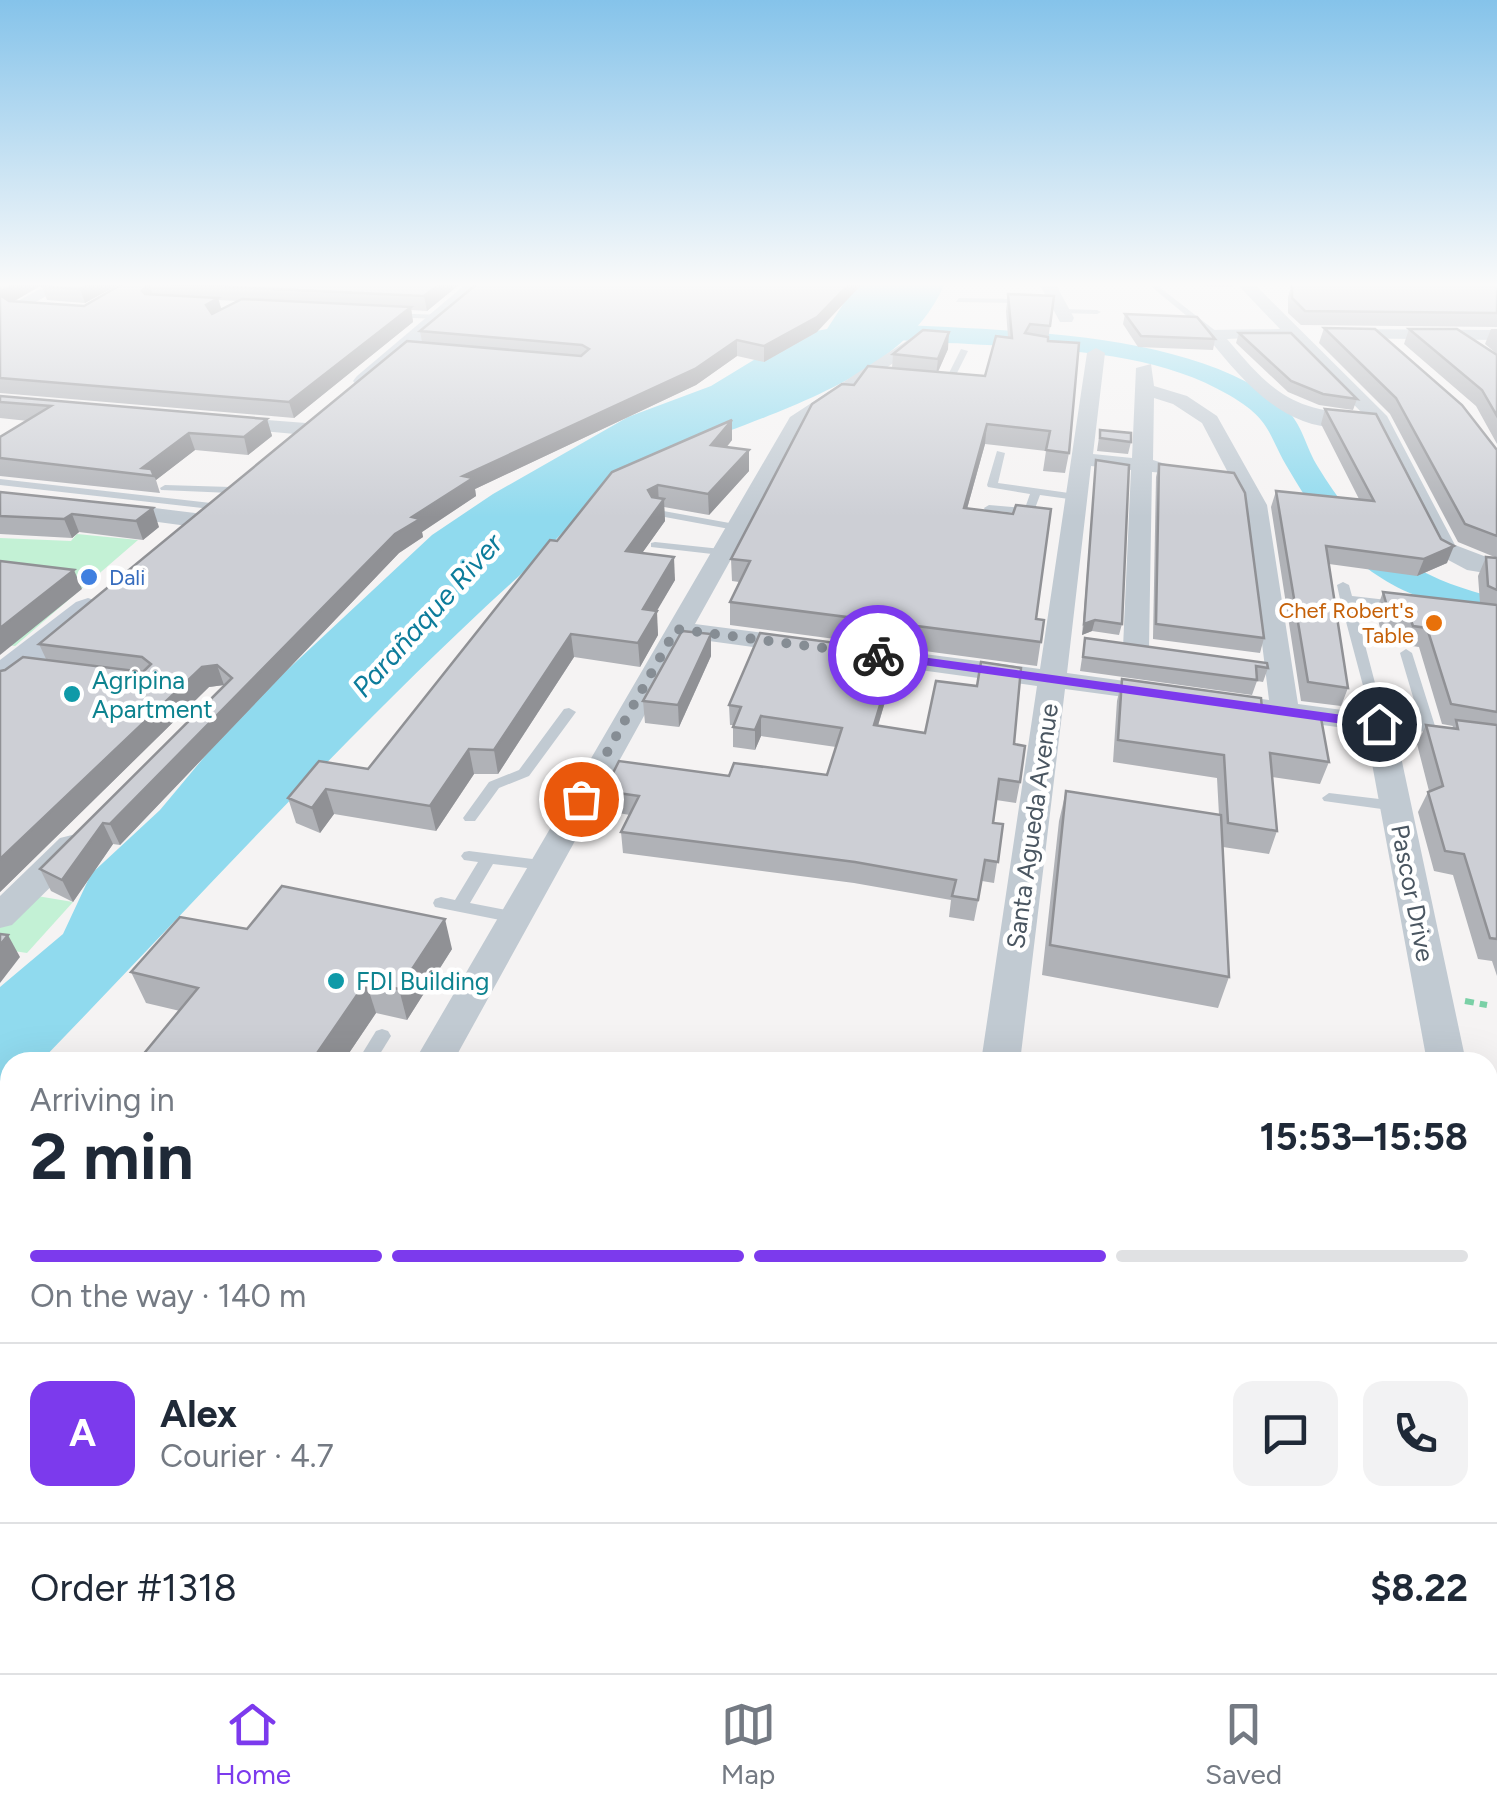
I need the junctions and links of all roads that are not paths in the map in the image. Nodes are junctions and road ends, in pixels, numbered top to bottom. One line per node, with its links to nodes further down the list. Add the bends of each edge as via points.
1 (396, 361): 8 (main road)
2 (890, 361): 25 (street, via 800,417)
3 (959, 361): 7 (lane, via 948,381)
4 (1089, 361): 12 (street, Santa Agueda Avenue)
5 (1238, 361): 9 (street, via 1268,396 1298,415)
6 (1321, 361): 9 (street)
7 (936, 383)
8 (324, 415): 10 (street); 23 (main road)
9 (1380, 420): 29 (street, via 1445,549)
10 (210, 421)
11 (1000, 453): 16 (lane)
12 (1081, 458): 13 (street); 21 (street, Santa Agueda Avenue)
13 (1144, 465): 14 (street); 14 (street, via 1145,378 1203,413); 33 (street, via 1146,650)
14 (1242, 477): 37 (street, via 1259,515 1265,666)
15 (0, 482): 20 (lane)
16 (992, 485): 19 (lane); 19 (lane, via 988,513 1030,512)
17 (165, 488): 23 (lane)
18 (146, 492): 20 (lane)
19 (1036, 492): 21 (lane)
20 (128, 496): 23 (lane)
21 (1076, 496): 36 (street, Santa Agueda Avenue)
22 (0, 498): 23 (street)
23 (203, 501): 27 (main road)
24 (658, 513): 25 (lane)
25 (736, 527): 28 (street)
26 (655, 545): 28 (lane)
27 (164, 546)
28 (721, 552): 32 (street)
29 (1497, 568)
30 (104, 596): 35 (main road)
31 (1403, 606): 39 (lane, via 1344,592)
32 (676, 629): 36 (street, via 960,676); 48 (street, via 606,767)
33 (1107, 644)
34 (1406, 653): 40 (lane)
35 (14, 667)
36 (1052, 678): 37 (street); 56 (street, Santa Agueda Avenue)
37 (1285, 711): 39 (street)
38 (569, 712): 44 (lane, via 524,773 494,784)
39 (1379, 724): 40 (lane); 43 (street, Pascor Drive)
40 (1429, 729): 41 (lane)
41 (1463, 733)
42 (1328, 798): 43 (lane)
43 (1396, 806): 57 (street, Pascor Drive)
44 (470, 818)
45 (98, 822): 51 (street)
46 (469, 856): 47 (lane)
47 (488, 859): 48 (lane); 50 (lane)
48 (544, 865): 52 (street)
49 (441, 903): 50 (lane)
50 (460, 907): 52 (lane)
51 (0, 916)
52 (515, 916): 55 (street)
53 (382, 1036): 54 (lane)
54 (372, 1052)
55 (439, 1052)
56 (1001, 1052)
57 (1445, 1052)

